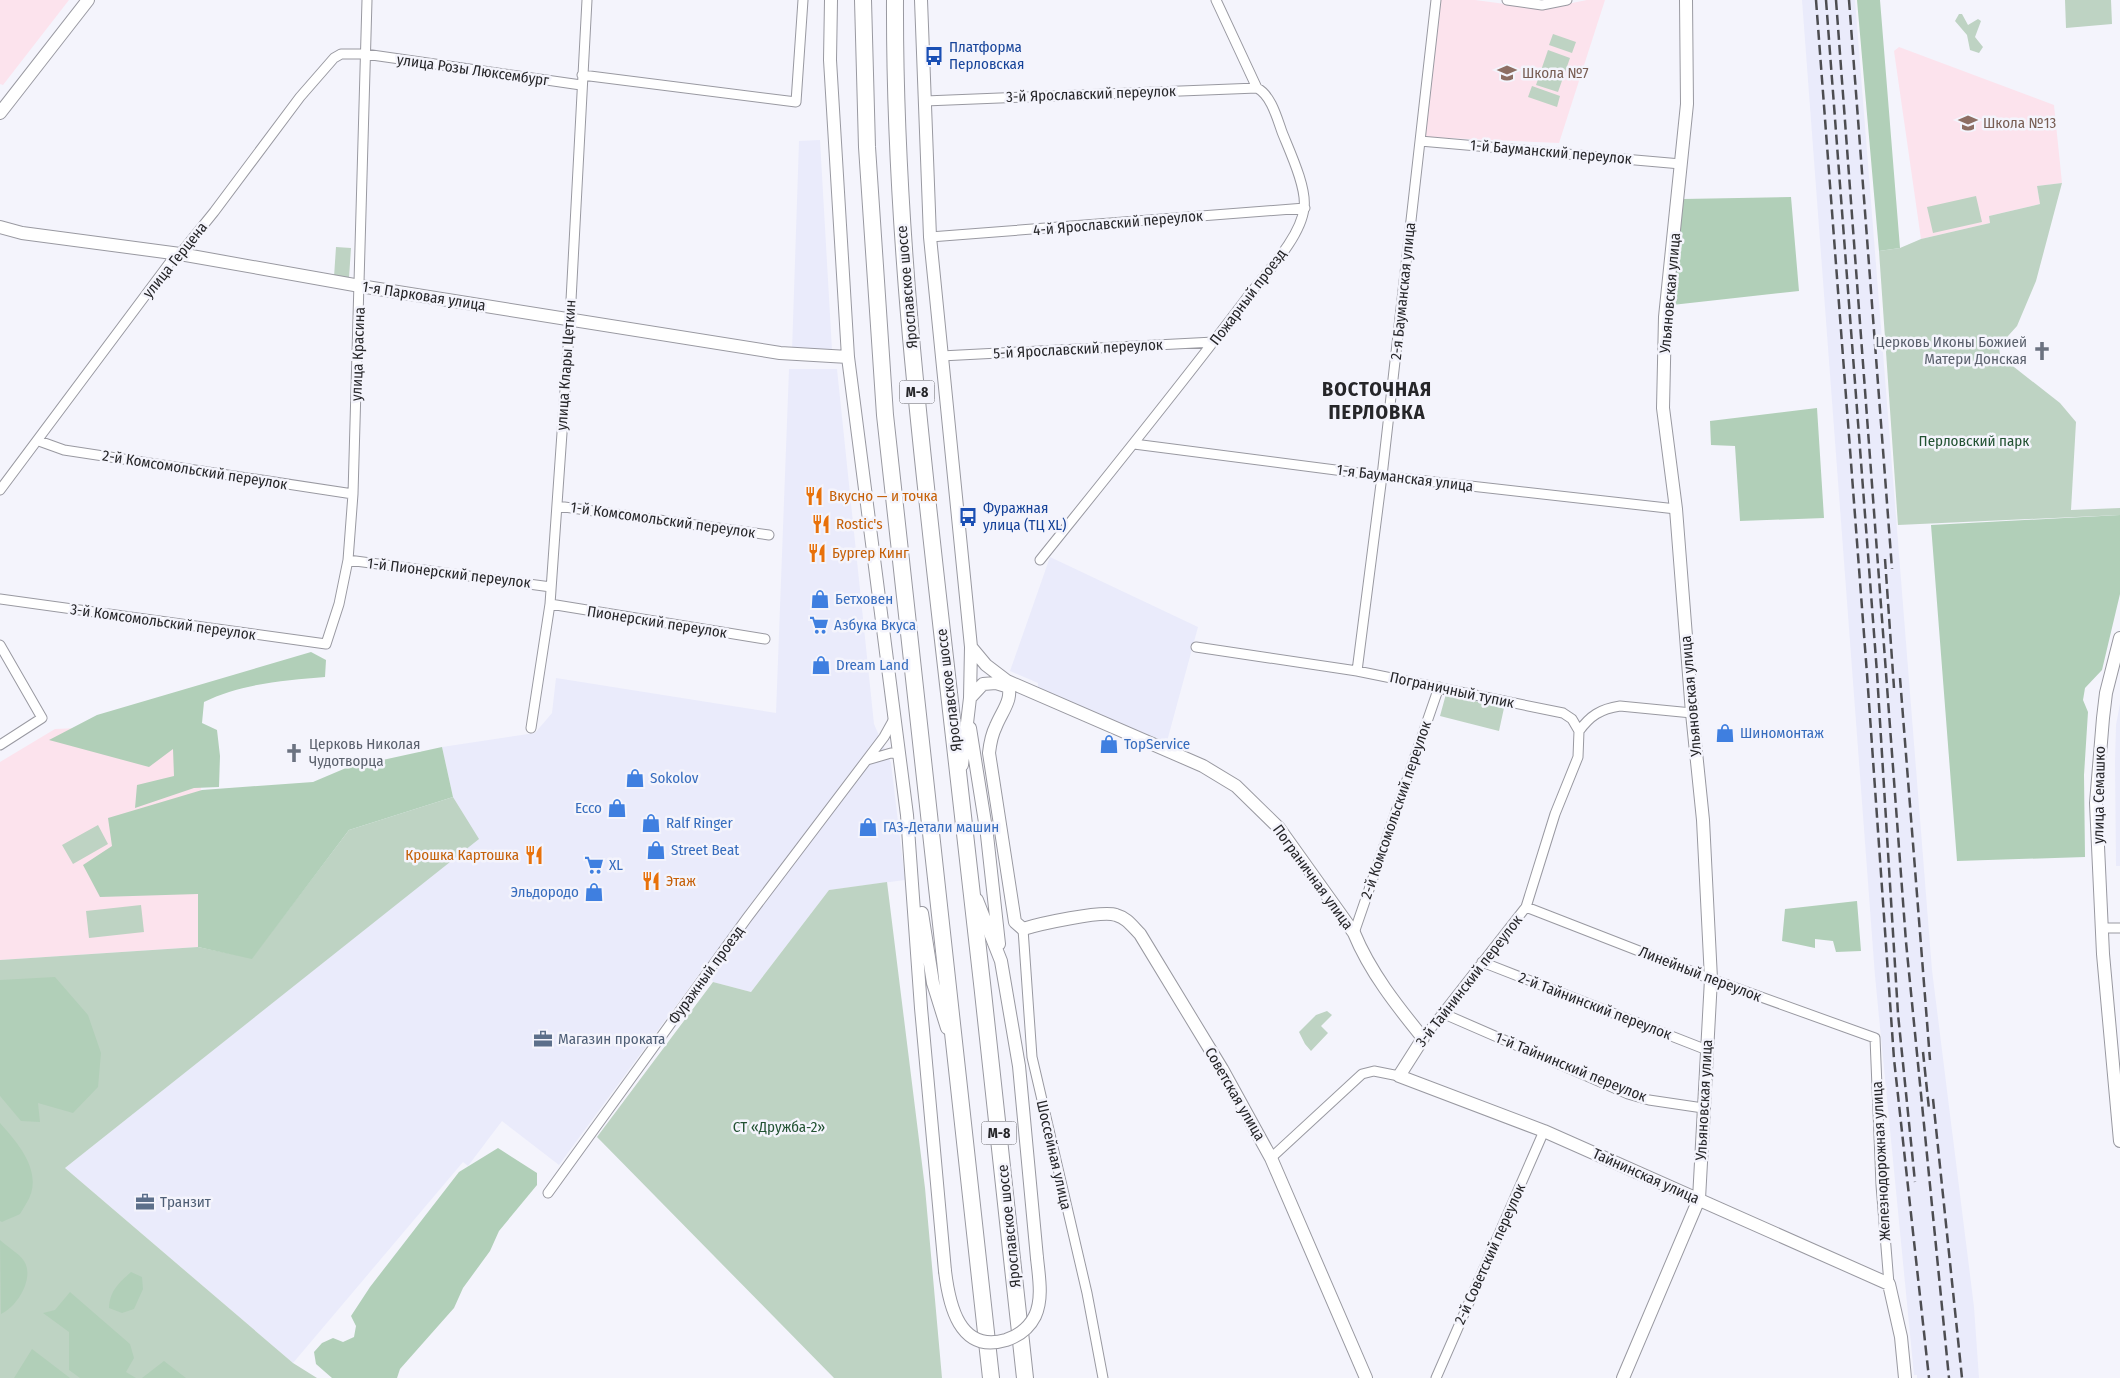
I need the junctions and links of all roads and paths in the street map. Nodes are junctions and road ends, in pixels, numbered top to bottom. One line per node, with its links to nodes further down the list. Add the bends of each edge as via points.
1 (88, 0): 19 (street)
2 (367, 0): 14 (street, улица Красина)
3 (587, 0): 15 (street, улица Клары Цеткин)
4 (803, 0): 15 (street, via 796,102)
5 (831, 0): 30 (street, via 830,60)
6 (863, 0): 77 (highway, Ярославское шоссе / М-8, via 867,147 886,415)
7 (895, 0): 62 (highway, Ярославское шоссе / М-8, via 902,245)
8 (922, 0): 18 (street)
9 (1216, 0): 17 (street)
10 (1436, 0): 20 (street, 2-я Бауманская улица)
11 (1508, 0): 12 (street, via 1542,4)
12 (1567, 0)
13 (1686, 0): 21 (street, Ульяновская улица, via 1687,104)
14 (365, 54): 16 (street, улица Розы Люксембург); 25 (street, улица Герцена, via 341,54 327,64); 26 (street, улица Красина)
15 (582, 75): 16 (street, улица Клары Цеткин)
16 (581, 85): 27 (street, улица Клары Цеткин)
17 (1257, 88): 18 (street, 3-й Ярославский переулок); 22 (street, via 1264,92 1277,119 1292,158)
18 (925, 101): 24 (street)
19 (0, 113)
20 (1420, 140): 21 (street, 1-й Бауманский переулок); 33 (street, 2-я Бауманская улица)
21 (1682, 164): 37 (street, Ульяновская улица, via 1665,317 1663,408)
22 (1305, 208): 24 (street, 4-й Ярославский переулок); 28 (street, Пожарный проезд, via 1297,231)
23 (0, 227): 25 (street, 1-я Парковая улица, via 22,233)
24 (930, 237): 29 (street)
25 (180, 254): 26 (street, 1-я Парковая улица); 31 (street, улица Герцена, via 171,261)
26 (360, 286): 27 (street, 1-я Парковая улица); 35 (street, улица Красина)
27 (570, 319): 30 (street, 1-я Парковая улица, via 780,353); 36 (street, улица Клары Цеткин)
28 (1214, 342): 29 (street, 5-й Ярославский переулок); 32 (street, Пожарный проезд)
29 (942, 356): 48 (street)
30 (848, 357): 56 (street)
31 (39, 441): 34 (street, улица Герцена); 35 (street, 2-й Комсомольский переулок, via 64,450)
32 (1134, 444): 33 (street, 1-я Бауманская улица); 40 (street, Пожарный проезд)
33 (1382, 476): 37 (street, 1-я Бауманская улица); 50 (street, 2-я Бауманская улица)
34 (0, 490)
35 (353, 494): 39 (street, улица Красина)
36 (557, 506): 38 (street, 1-й Комсомольский переулок); 41 (street, улица Клары Цеткин)
37 (1676, 509): 55 (street, Ульяновская улица)
38 (769, 534)
39 (348, 560): 41 (street, 1-й Пионерский переулок); 46 (street, улица Красина)
40 (1040, 560)
41 (551, 586): 43 (street, улица Клары Цеткин)
42 (0, 599): 46 (street, 3-й Комсомольский переулок)
43 (550, 604): 45 (street, Пионерский переулок); 57 (street, улица Клары Цеткин)
44 (2120, 638): 66 (street, улица Семашко, via 2106,693 2097,779)
45 (765, 640)
46 (326, 644)
47 (0, 645): 59 (street, via 42,718)
48 (971, 647): 51 (street, Пограничная улица); 53 (street)
49 (1196, 647): 50 (street, Пограничный тупик)
50 (1357, 671): 52 (street, Пограничный тупик)
51 (1008, 684): 53 (street, Пограничная улица, via 983,684); 68 (street, via 1009,702 994,728 989,753 1011,903 1015,922); 69 (street, Пограничная улица, via 1203,766 1236,786 1279,828)
52 (1439, 687): 58 (street, Пограничный тупик, via 1563,713 1572,719); 69 (street, 2-й Комсомольский переулок)
53 (970, 698): 54 (street)
54 (968, 713): 62 (street); 70 (street, via 987,835)
55 (1692, 713): 58 (street, via 1620,706 1597,712); 72 (street, Ульяновская улица, via 1703,820)
56 (895, 717): 60 (street); 61 (street, Фуражный проезд)
57 (531, 728)
58 (1579, 731): 65 (street, 3-й Тайнинский переулок, via 1578,758 1555,814)
59 (0, 745)
60 (900, 754): 61 (street, via 891,753); 63 (street)
61 (866, 760): 83 (street, Фуражный проезд, via 751,912)
62 (960, 782): 64 (highway, Ярославское шоссе / М-8)
63 (906, 814): 70 (street, bridge, via 949,1303 956,1319 973,1337 984,1342 1013,1338 1026,1329 1035,1316 1039,1300 1019,1066); 77 (street, via 933,983)
64 (972, 889): 70 (street); 87 (highway, Ярославское шоссе / М-8)
65 (1526, 907): 71 (street, 3-й Тайнинский переулок); 72 (street, Линейный переулок)
66 (2102, 928): 67 (street); 81 (street, улица Семашко)
67 (2120, 928)
68 (1023, 929): 82 (street, Советская улица, via 1097,915 1114,914 1127,920 1145,942 1222,1069); 88 (street, Шоссейная улица, via 1032,1057 1087,1293)
69 (1354, 933): 75 (street, Пограничная улица, via 1360,949)
70 (1001, 961)
71 (1482, 962): 73 (street, 3-й Тайнинский переулок); 76 (street, 2-й Тайнинский переулок)
72 (1711, 980): 74 (street, Линейный переулок); 76 (street, Ульяновская улица)
73 (1442, 1013): 75 (street, 3-й Тайнинский переулок); 79 (street, 1-й Тайнинский переулок, via 1628,1094)
74 (1875, 1038): 85 (street, Железнодорожная улица)
75 (1421, 1041): 78 (street, 3-й Тайнинский переулок)
76 (1707, 1050): 79 (street, Ульяновская улица)
77 (957, 1058): 86 (highway, Ярославское шоссе / М-8)
78 (1399, 1076): 80 (street, Тайнинская улица); 82 (street, via 1374,1071 1362,1074)
79 (1703, 1108): 84 (street, Ульяновская улица)
80 (1544, 1131): 84 (street, Тайнинская улица); 90 (street, 2-й Советский переулок)
81 (2120, 1141)
82 (1271, 1158): 89 (street, Советская улица)
83 (548, 1193)
84 (1698, 1199): 85 (street, Тайнинская улица); 91 (street, Ульяновская улица)
85 (1889, 1284): 92 (street, via 1901,1337)
86 (991, 1378)
87 (1025, 1378)
88 (1103, 1378)
89 (1366, 1378)
90 (1436, 1378)
91 (1623, 1378)
92 (1904, 1378)

